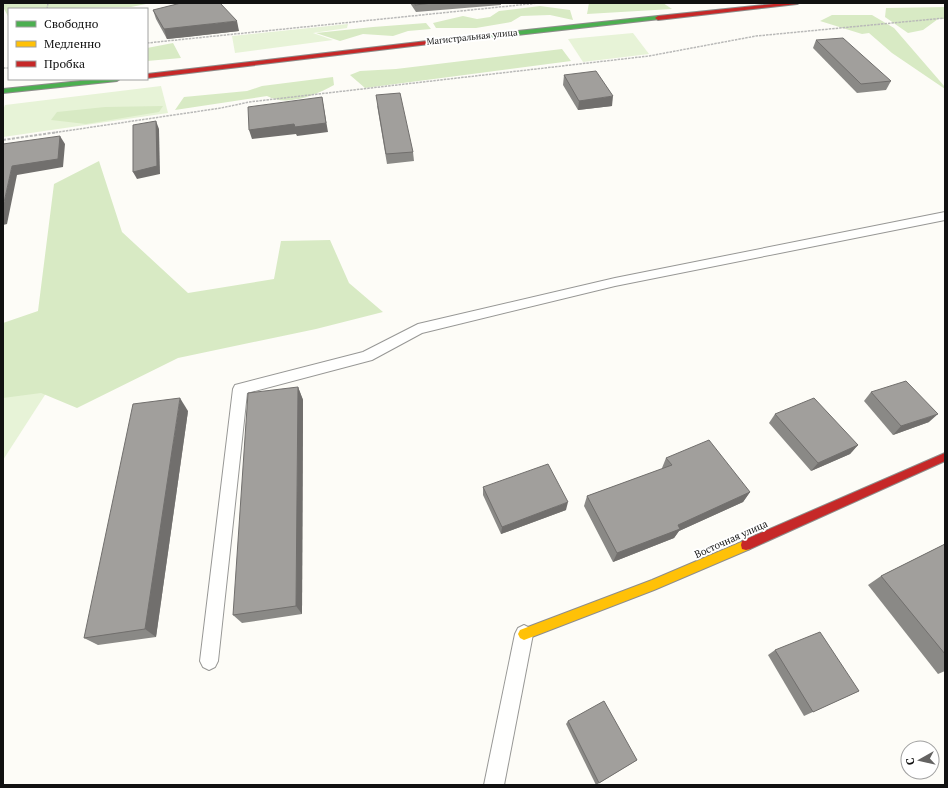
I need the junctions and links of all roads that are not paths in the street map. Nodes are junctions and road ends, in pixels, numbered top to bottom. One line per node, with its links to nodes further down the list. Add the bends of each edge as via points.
1 (797, 3): 2 (main road, Магистральная улица, via 538,30)
2 (148, 76)
3 (108, 80): 4 (main road)
4 (3, 91)
5 (945, 216): 8 (lane, via 615,282 418,329 367,356 240,389)
6 (945, 457): 7 (main road, Восточная улица, via 654,585)
7 (524, 634): 9 (lane)
8 (209, 661)
9 (494, 785)

